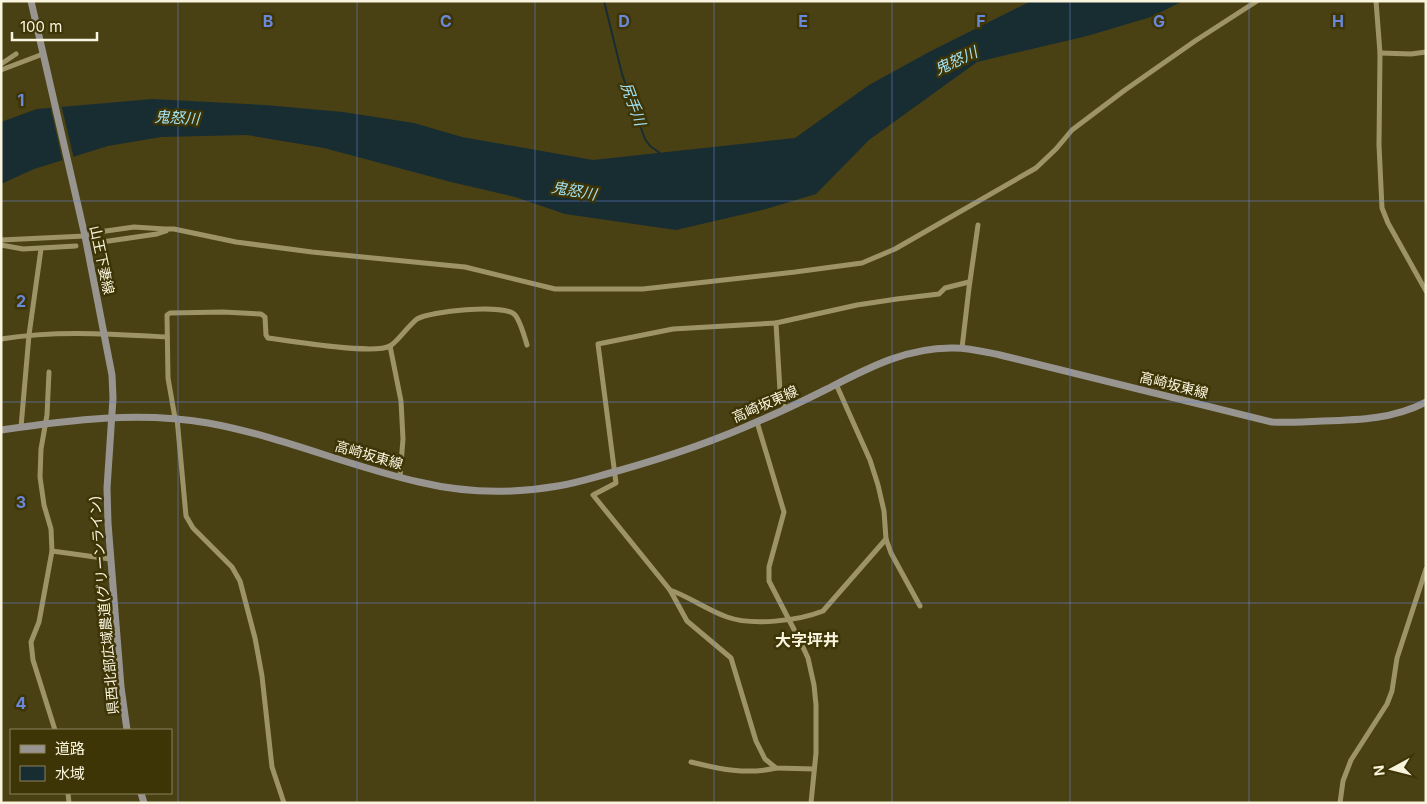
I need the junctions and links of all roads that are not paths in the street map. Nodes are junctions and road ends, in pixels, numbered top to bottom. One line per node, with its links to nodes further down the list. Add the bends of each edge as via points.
1 (31, 1): 7 (main road, 山王下妻線)
2 (1258, 1): 11 (street, via 1125,90 1072,130 1036,168 895,249 862,263 643,289 555,289 465,267 312,252 236,242)
3 (1376, 1): 5 (street)
4 (1426, 52): 5 (street)
5 (1380, 53): 19 (street, via 1382,208)
6 (16, 54): 8 (street)
7 (43, 54): 9 (street); 12 (main road, 山王下妻線)
8 (1, 64)
9 (1, 70)
10 (978, 225): 18 (street)
11 (174, 229): 12 (street, via 134,227); 14 (street)
12 (84, 233): 13 (street); 21 (main road, 山王下妻線)
13 (1, 240)
14 (95, 244)
15 (1, 245): 17 (street)
16 (76, 246): 17 (street)
17 (41, 249): 22 (street)
18 (969, 282): 20 (street, via 945,288 939,294 873,303); 27 (street)
19 (1426, 291)
20 (776, 323): 31 (street, via 780,391); 38 (street, via 673,329 598,344)
21 (105, 333): 22 (street); 23 (street); 32 (main road, 山王下妻線, via 112,375)
22 (29, 335): 24 (street); 36 (street)
23 (167, 337): 26 (street, via 166,315 170,313 223,312 261,314 265,317 268,338 336,347); 33 (street, via 168,378)
24 (1, 339)
25 (527, 345): 26 (street, via 514,314 505,310 458,310 429,314 416,320)
26 (390, 346): 39 (street, via 401,401)
27 (962, 348): 29 (main road, 高崎坂東線, via 902,355); 30 (main road, 高崎坂東線, via 1272,422 1380,418)
28 (49, 372): 35 (street)
29 (836, 384): 31 (main road, 高崎坂東線); 40 (street, via 870,460 884,511)
30 (1426, 402)
31 (785, 410): 34 (main road, 高崎坂東線)
32 (111, 417): 33 (main road, 高崎坂東線); 35 (main road); 42 (main road, 県西北部広域農道(グリーンライン), via 106,488)
33 (176, 418): 39 (main road, 高崎坂東線, via 248,432); 52 (street, via 186,516 193,528 232,567 240,581 262,676 272,767)
34 (757, 422): 38 (main road, 高崎坂東線, via 684,451); 46 (street, via 784,512 768,581)
35 (45, 424): 36 (main road); 41 (street, via 40,477 52,529)
36 (21, 427): 37 (main road)
37 (1, 430)
38 (614, 472): 39 (main road, 高崎坂東線, via 559,486 495,492 452,488); 44 (street, via 616,483 593,495)
39 (400, 477)
40 (886, 539): 45 (street); 46 (street, via 823,611)
41 (52, 551): 42 (street); 47 (street, via 39,622 31,642 33,660)
42 (110, 559): 48 (main road, 県西北部広域農道(グリーンライン))
43 (1426, 569): 54 (street, via 1397,658 1392,691 1351,760 1343,781)
44 (670, 590): 46 (street, via 728,617); 50 (street, via 687,620 732,658 756,741 765,758)
45 (920, 606)
46 (788, 620): 51 (street, via 812,673 816,705)
47 (55, 729)
48 (127, 729)
49 (691, 762): 50 (street, via 744,772)
50 (776, 768): 51 (street)
51 (814, 769): 53 (street)
52 (284, 803)
53 (811, 803)
54 (1340, 803)

